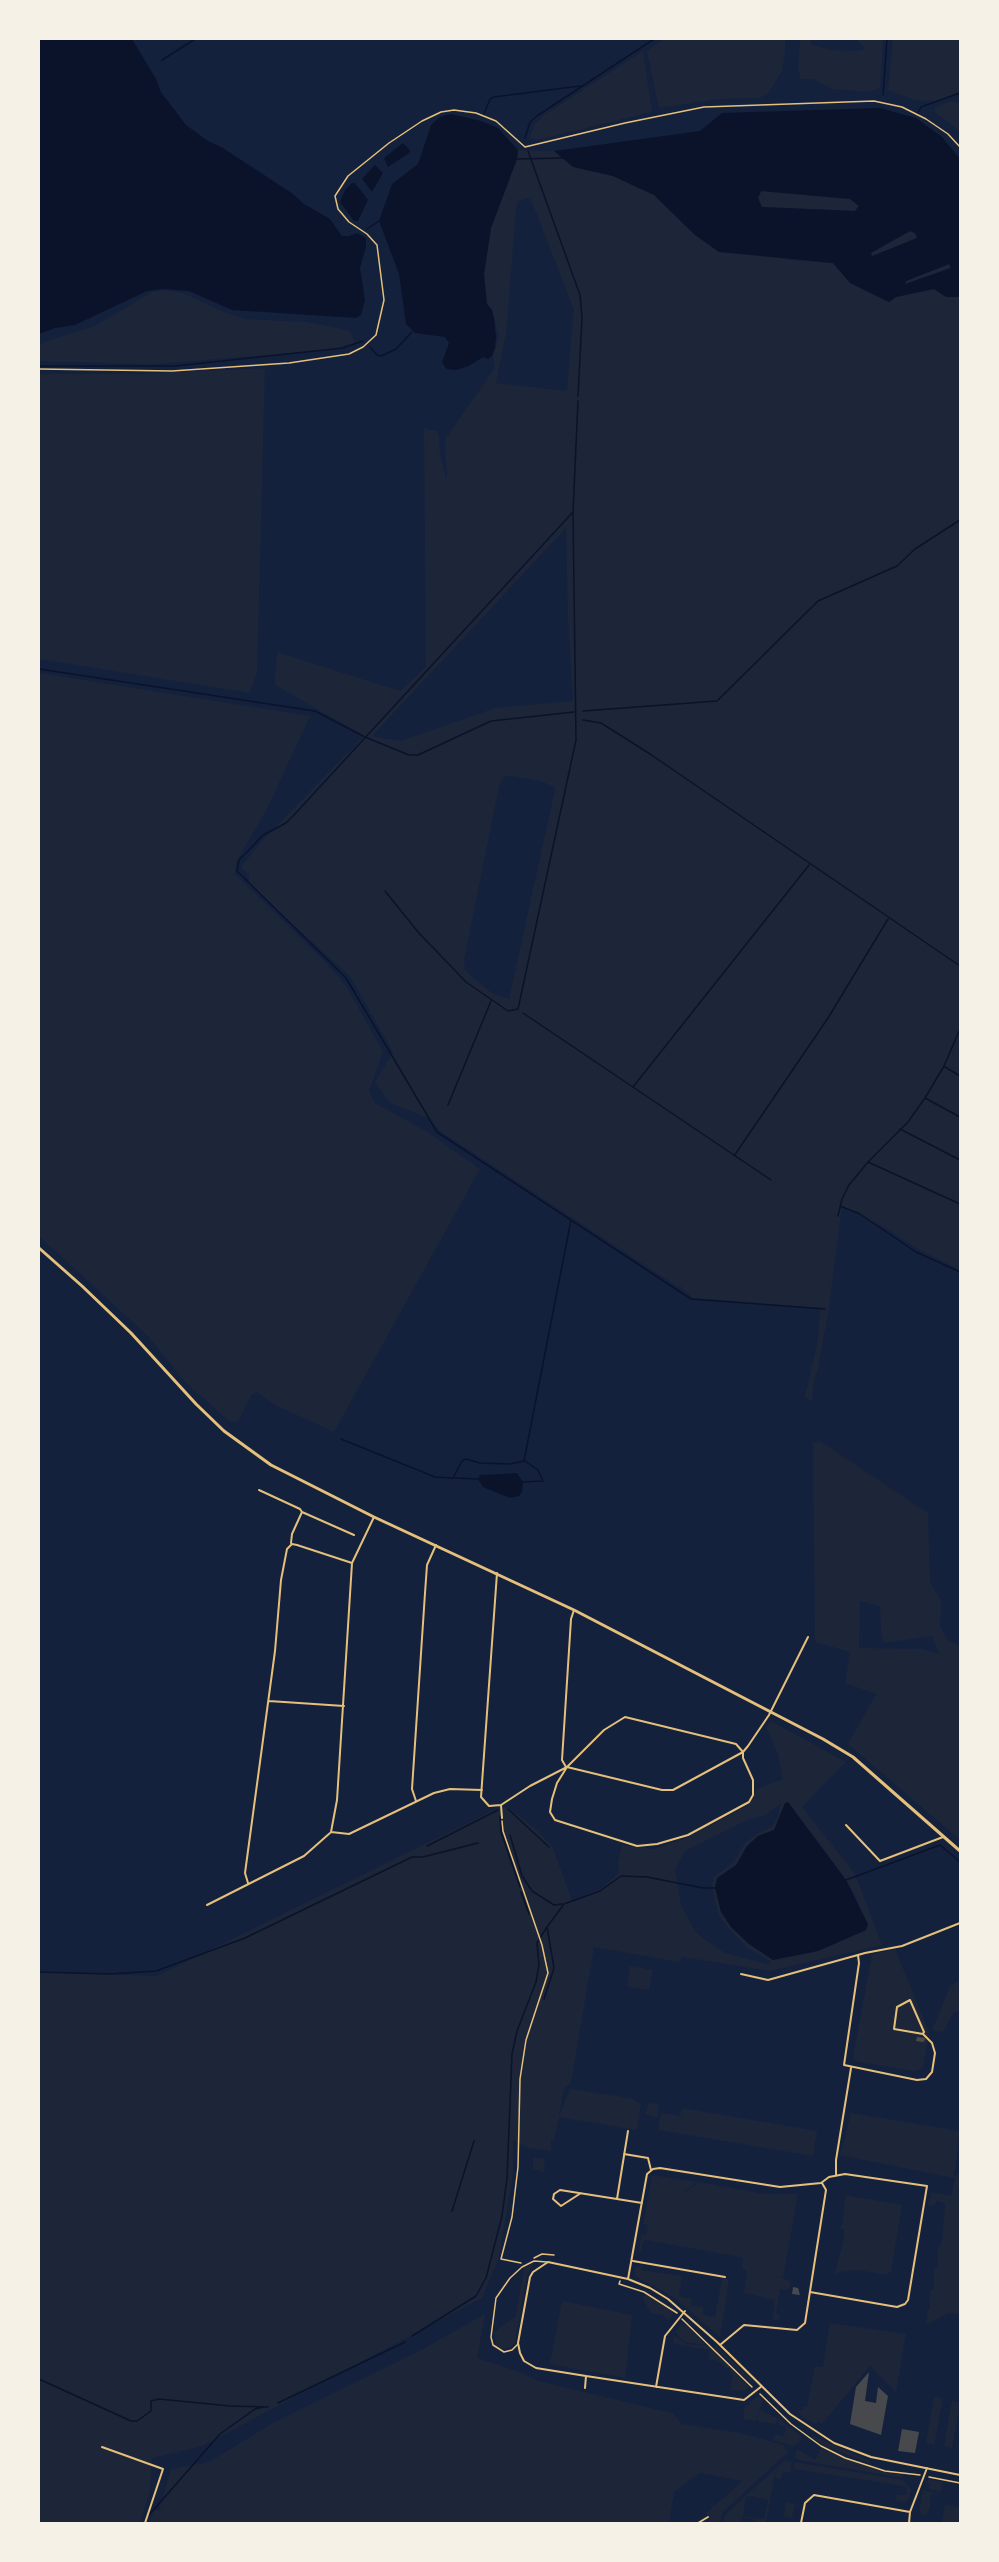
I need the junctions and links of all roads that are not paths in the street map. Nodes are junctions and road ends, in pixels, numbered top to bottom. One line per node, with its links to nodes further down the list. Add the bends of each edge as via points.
1 (39, 1248): 4 (street, via 131,1333 232,1438 271,1465)
2 (259, 1490): 3 (street)
3 (302, 1512): 5 (street); 6 (street)
4 (374, 1517): 7 (street); 8 (street)
5 (354, 1535)
6 (292, 1544): 8 (street); 12 (street, via 287,1549 280,1580)
7 (436, 1545): 9 (street); 18 (street, via 427,1565 412,1789)
8 (352, 1563): 13 (street)
9 (497, 1573): 10 (street); 17 (street)
10 (574, 1610): 14 (street); 16 (street, via 562,1761)
11 (808, 1637): 14 (street)
12 (269, 1701): 13 (street); 25 (street, via 245,1873)
13 (344, 1706): 22 (street)
14 (771, 1712): 15 (street); 23 (street, via 853,1757)
15 (743, 1752): 16 (street, via 668,1791); 16 (street, via 736,1744 625,1717 587,1744); 16 (street, via 753,1780 749,1802 688,1835 637,1846 555,1820 550,1812 552,1799)
16 (567, 1767): 19 (street)
17 (482, 1790): 18 (street, via 450,1789); 19 (street, via 489,1806)
18 (416, 1801): 22 (street, via 349,1834)
19 (501, 1805): 20 (street)
20 (502, 1818)
21 (846, 1825): 23 (street, via 880,1861)
22 (331, 1832): 25 (street, via 303,1856)
23 (943, 1836): 24 (street)
24 (960, 1851)
25 (248, 1883): 26 (street)
26 (207, 1905)
27 (960, 1923): 28 (street, via 902,1946)
28 (858, 1955): 29 (street, via 768,1980); 31 (street, via 844,2066)
29 (741, 1974)
30 (923, 2034): 30 (street, via 910,2000 897,2007 894,2029); 31 (street, via 935,2053 929,2078 917,2080)
31 (851, 2068): 35 (street)
32 (628, 2131): 33 (street)
33 (624, 2154): 34 (street, via 648,2158); 38 (street)
34 (651, 2170): 36 (street, via 660,2168 780,2187); 39 (street)
35 (836, 2175): 36 (street); 44 (street, via 853,2174 927,2186 908,2300 897,2307)
36 (821, 2183): 44 (street, via 826,2190)
37 (581, 2193): 37 (street, via 560,2190 553,2199 561,2206); 38 (street)
38 (617, 2199): 39 (street)
39 (642, 2204): 40 (street)
40 (633, 2261): 42 (street); 43 (street)
41 (548, 2262): 43 (street); 46 (street, via 530,2277); 46 (lane, via 534,2261 522,2267 496,2298 493,2345 504,2352)
42 (725, 2277)
43 (628, 2279): 45 (street)
44 (810, 2292): 47 (street, via 805,2323 797,2330 744,2325)
45 (685, 2311): 47 (street); 50 (street, via 665,2336)
46 (519, 2343): 48 (street, via 520,2353 530,2366)
47 (720, 2345): 49 (street)
48 (586, 2376): 50 (street); 51 (street)
49 (762, 2386): 50 (street, via 744,2400); 53 (street, via 802,2424 834,2443 870,2457)
50 (656, 2387)
51 (585, 2388)
52 (102, 2447): 57 (street, via 163,2469)
53 (927, 2468): 54 (street); 55 (street)
54 (960, 2475)
55 (910, 2512): 59 (street, via 814,2495 805,2503); 60 (street)
56 (708, 2517): 58 (street)
57 (145, 2523)
58 (698, 2523)
59 (801, 2523)
60 (909, 2523)

